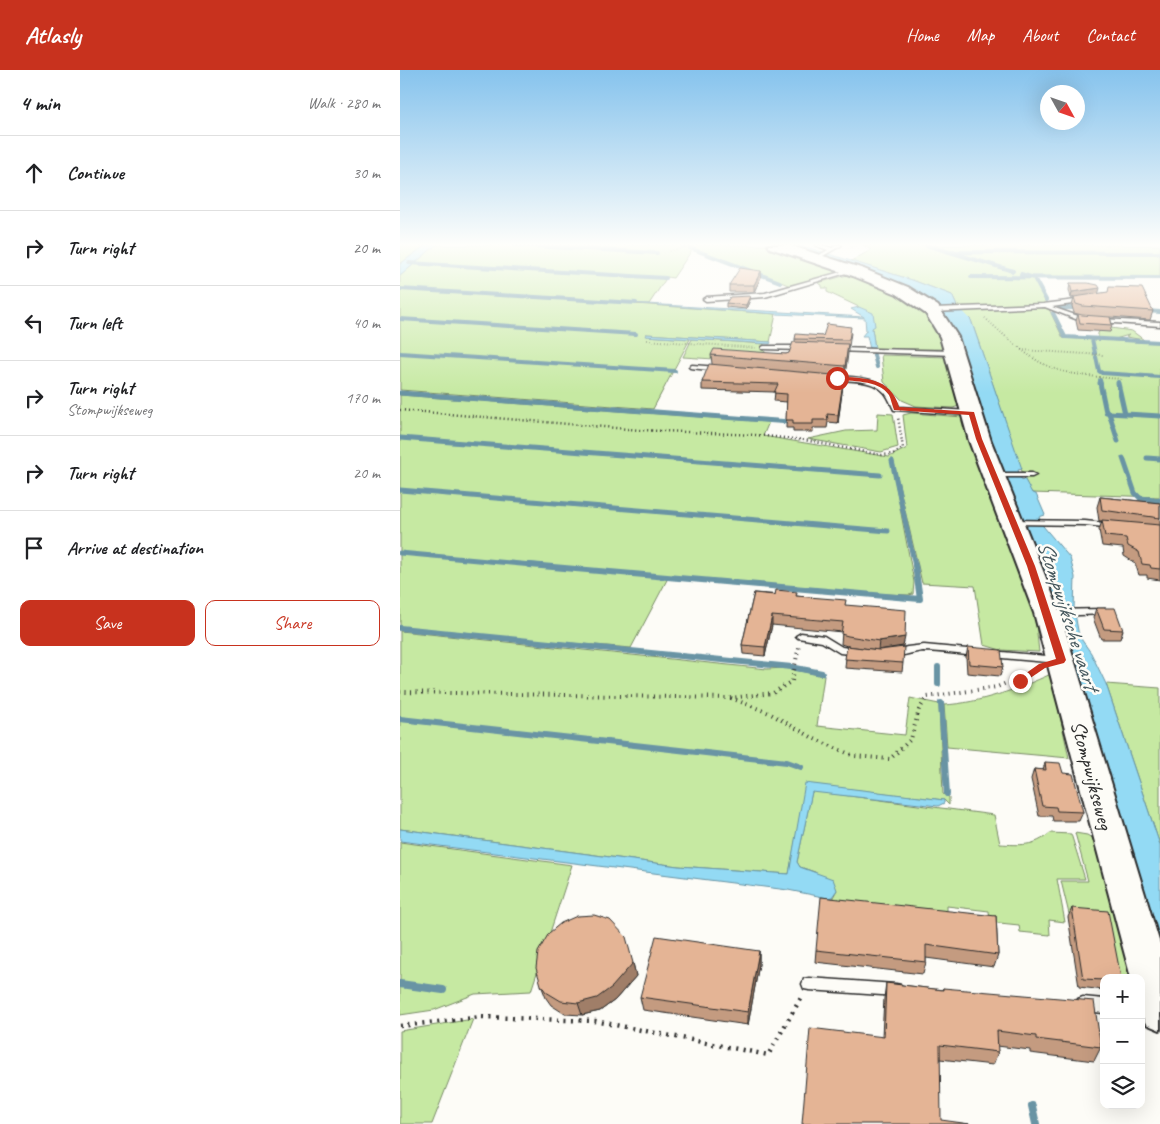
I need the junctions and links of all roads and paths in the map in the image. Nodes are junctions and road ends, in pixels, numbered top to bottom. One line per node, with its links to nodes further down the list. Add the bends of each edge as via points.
1 (763, 294): 3 (lane)
2 (909, 294): 7 (street, Stompwijkseweg)
3 (706, 299)
4 (1095, 299): 5 (lane)
5 (1043, 306): 6 (lane); 8 (lane, via 1080,319)
6 (972, 309): 7 (lane); 13 (path)
7 (937, 310): 14 (street, Stompwijkseweg)
8 (1160, 324)
9 (647, 340): 10 (path)
10 (764, 348): 11 (lane)
11 (812, 348)
12 (830, 350): 14 (lane)
13 (1019, 350): 15 (path); 19 (path, via 1046,367 1068,374)
14 (954, 352): 22 (street, Stompwijkseweg)
15 (1103, 355)
16 (692, 367): 17 (lane)
17 (730, 370)
18 (827, 377): 20 (lane, via 871,382 884,387 892,395)
19 (1123, 379)
20 (896, 409): 21 (path, via 903,448 893,454 881,455 804,440 756,435 640,430); 22 (lane)
21 (400, 410)
22 (972, 413): 23 (street, Stompwijkseweg)
23 (996, 475): 24 (lane); 25 (street, Stompwijkseweg)
24 (1028, 475)
25 (1015, 522): 26 (lane); 28 (street, Stompwijkseweg)
26 (1123, 528)
27 (1105, 612): 28 (lane)
28 (1050, 613): 30 (street, Stompwijkseweg)
29 (802, 636): 30 (lane, via 824,638 840,650 873,654 924,648); 32 (path, via 792,681 773,693)
30 (1061, 660): 32 (path, via 1042,666 1020,681 973,692 927,697 918,710 911,739 890,758 854,756 814,739 769,713); 38 (street, Stompwijkseweg)
31 (400, 692): 32 (path)
32 (730, 698)
33 (809, 984): 34 (lane); 39 (path, via 768,1055 595,1021 482,1017)
34 (907, 991)
35 (1074, 1004): 36 (lane)
36 (1100, 1006)
37 (1145, 1008): 38 (lane)
38 (1160, 1010)
39 (400, 1026)

